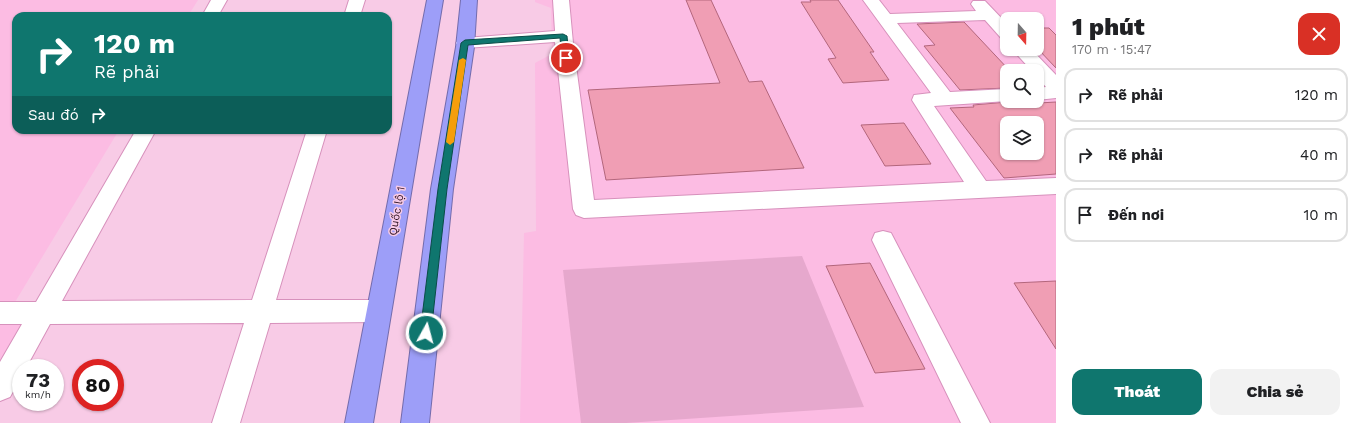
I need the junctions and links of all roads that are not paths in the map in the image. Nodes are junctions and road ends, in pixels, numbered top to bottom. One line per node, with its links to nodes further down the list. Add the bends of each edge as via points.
1 (219, 0): 8 (street)
2 (357, 0): 9 (street)
3 (435, 0): 26 (highway, Quốc lộ 1)
4 (468, 0): 14 (highway)
5 (561, 0): 13 (street)
6 (871, 0): 11 (street)
7 (975, 0): 10 (street)
8 (212, 12)
9 (353, 12)
10 (989, 15): 11 (street); 12 (street)
11 (886, 19): 20 (street)
12 (1000, 27)
13 (563, 36): 14 (street); 24 (street, via 584,209)
14 (465, 43): 33 (highway, via 442,189)
15 (1028, 56): 16 (street)
16 (1056, 86)
17 (1056, 92): 18 (street)
18 (1044, 93)
19 (1000, 95): 20 (street)
20 (945, 99): 24 (street, via 921,100)
21 (144, 134): 27 (street)
22 (316, 134): 28 (street)
23 (1056, 186): 24 (street)
24 (980, 190)
25 (883, 240): 34 (street)
26 (379, 311): 28 (street); 32 (highway, Quốc lộ 1)
27 (43, 312): 28 (street); 29 (street); 30 (street)
28 (260, 312): 31 (street)
29 (0, 313)
30 (0, 388)
31 (226, 423)
32 (359, 423)
33 (415, 423)
34 (976, 423)

